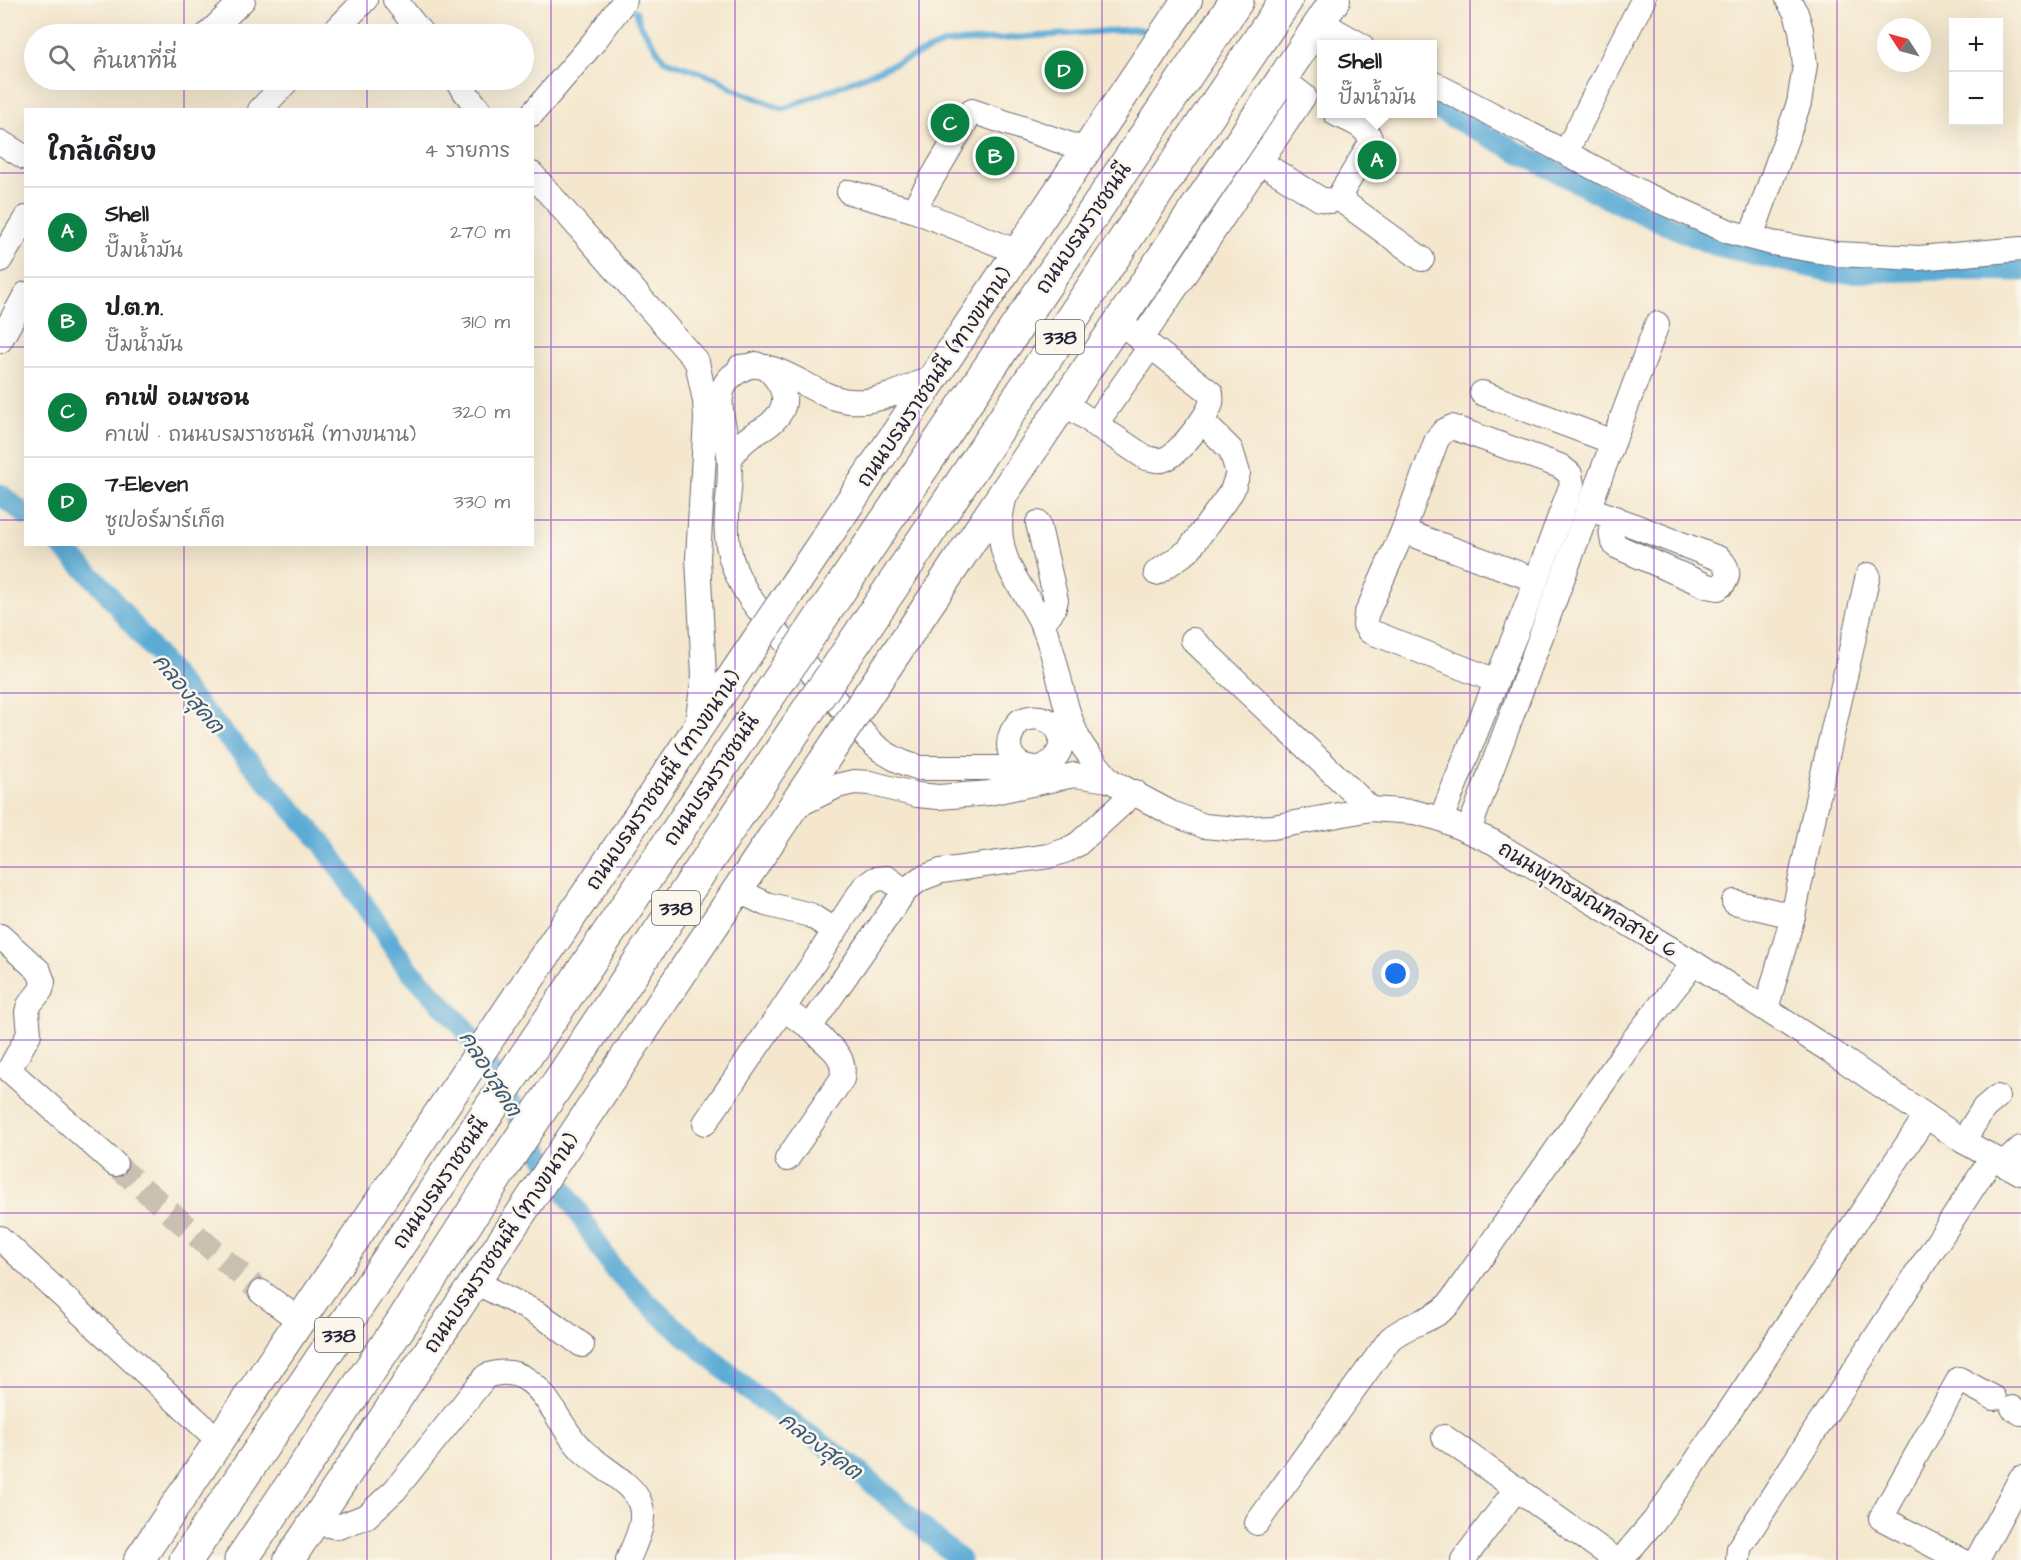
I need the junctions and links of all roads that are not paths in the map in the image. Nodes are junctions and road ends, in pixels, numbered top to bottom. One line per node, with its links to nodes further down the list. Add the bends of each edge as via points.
1 (243, 0): 11 (street)
2 (365, 0): 12 (street)
3 (395, 0): 13 (street)
4 (625, 0): 23 (street)
5 (1187, 0): 26 (main road, ถนนบรมราชชนนี (ทางขนาน) / 338)
6 (1237, 0): 109 (highway, ถนนบรมราชชนนี / 338, bridge)
7 (1286, 0): 110 (highway, ถนนบรมราชชนนี / 338, bridge)
8 (1643, 0): 27 (street)
9 (1788, 0): 35 (street, via 1801,30 1805,65 1798,103)
10 (1328, 11): 14 (main road, ถนนบรมราชชนนี (ทางขนาน) / 338); 15 (street)
11 (218, 24)
12 (342, 24)
13 (414, 24)
14 (1319, 40)
15 (1356, 40)
16 (1317, 46): 20 (main road, ถนนบรมราชชนนี (ทางขนาน) / 338)
17 (1437, 86): 27 (street)
18 (279, 90): 21 (street)
19 (464, 90): 22 (street)
20 (1302, 94): 29 (street); 41 (main road, ถนนบรมราชชนนี (ทางขนาน) / 338)
21 (262, 108)
22 (477, 108)
23 (534, 112)
24 (1344, 118): 32 (street, via 1363,128 1371,143)
25 (0, 142): 28 (street)
26 (1086, 150): 33 (street, via 972,111); 37 (main road, ถนนบรมราชชนนี (ทางขนาน) / 338)
27 (1566, 152): 35 (street, via 1687,214)
28 (24, 157)
29 (1260, 162): 32 (street, via 1320,199); 44 (street)
30 (534, 176): 45 (street)
31 (849, 192): 33 (street)
32 (1338, 198): 38 (street)
33 (913, 210): 37 (street)
34 (24, 221): 39 (street)
35 (1751, 237): 36 (street, via 1837,254 1919,258)
36 (2021, 249)
37 (1018, 252): 47 (main road, ถนนบรมราชชนนี (ทางขนาน) / 338)
38 (1422, 259)
39 (0, 260)
40 (24, 298): 43 (street)
41 (1119, 321): 44 (street); 49 (main road, ถนนบรมราชชนนี (ทางขนาน) / 338)
42 (1657, 324): 53 (street)
43 (0, 341)
44 (1146, 344): 51 (street, via 1211,393); 52 (street)
45 (697, 362): 46 (street, via 724,369); 50 (street)
46 (752, 366): 47 (street, via 780,371 822,393 850,401 879,399); 50 (street, via 725,373 717,381); 54 (street, via 726,381 720,396); 54 (street, via 775,376 784,391 783,407 771,423 747,439)
47 (934, 376): 68 (main road, ถนนบรมราชชนนี (ทางขนาน) / 338, bridge)
48 (1482, 393): 53 (street)
49 (1064, 404): 52 (street); 55 (main road, ถนนบรมราชชนนี (ทางขนาน) / 338)
50 (706, 419): 68 (street, via 698,558 704,668)
51 (1202, 421): 52 (street, via 1167,459 1157,461); 60 (street, via 1231,450 1238,472 1232,491 1188,551)
52 (1095, 425)
53 (1613, 442): 56 (street)
54 (730, 457): 69 (street, via 726,530 737,576 754,604 868,739 886,755 920,768)
55 (1007, 489): 63 (street, ถนนพุทธมณฑลสาย 6, via 1000,517 1006,562); 74 (main road, ถนนบรมราชชนนี (ทางขนาน) / 338, bridge)
56 (1588, 508): 57 (street); 77 (street)
57 (1616, 519)
58 (1038, 523): 63 (street, via 1056,600)
59 (1403, 531): 62 (street); 62 (street, via 1437,439 1444,430 1452,427 1560,466 1570,474 1572,484); 65 (street, via 1365,625 1385,638)
60 (1156, 573)
61 (1868, 575): 81 (street)
62 (1536, 580): 65 (street)
63 (1042, 623): 66 (street, ถนนพุทธมณฑลสาย 6)
64 (1193, 640): 75 (street)
65 (1496, 681): 76 (street)
66 (1065, 697): 67 (street); 71 (street, ถนนพุทธมณฑลสาย 6, via 1079,741)
67 (1059, 731): 69 (street, via 1057,756 1052,762); 69 (street, via 1046,718 1037,716 1013,727 1009,735 1010,752)
68 (695, 733): 99 (main road, ถนนบรมราชชนนี (ทางขนาน) / 338)
69 (1033, 768): 70 (street); 73 (street)
70 (1074, 775): 71 (street, ถนนพุทธมณฑลสาย 6); 73 (street, ถนนพุทธมณฑลสาย 6)
71 (1109, 780): 72 (street, ถนนพุทธมณฑลสาย 6)
72 (1134, 792): 75 (street, ถนนพุทธมณฑลสาย 6, via 1204,826 1237,830); 79 (street, via 1067,850 941,871 920,879)
73 (989, 793): 74 (street, ถนนพุทธมณฑลสาย 6, via 939,797 854,782)
74 (792, 808): 78 (main road, ถนนบรมราชชนนี (ทางขนาน) / 338)
75 (1371, 809): 76 (street, ถนนพุทธมณฑลสาย 6, via 1414,812)
76 (1441, 819): 77 (street, ถนนพุทธมณฑลสาย 6)
77 (1468, 830): 84 (street, ถนนพุทธมณฑลสาย 6)
78 (737, 890): 82 (street, via 766,904 810,915); 97 (main road, ถนนบรมราชชนนี (ทางขนาน) / 338)
79 (905, 891): 82 (street, via 887,878 875,879 864,887); 87 (street, via 815,1020)
80 (1734, 902): 81 (street)
81 (1793, 916): 86 (street)
82 (835, 931): 85 (street)
83 (0, 936): 88 (street, via 39,971 44,982 29,1005 29,1034)
84 (1694, 963): 86 (street, ถนนพุทธมณฑลสาย 6); 107 (street, via 1631,1042 1449,1304 1440,1314 1409,1326 1390,1339)
85 (783, 1009): 87 (street); 91 (street)
86 (1766, 1009): 90 (street, ถนนพุทธมณฑลสาย 6)
87 (813, 1029): 93 (street, via 839,1056 844,1066 842,1079)
88 (4, 1074): 95 (street)
89 (1997, 1097): 92 (street, via 1984,1108)
90 (1926, 1116): 92 (street, ถนนพุทธมณฑลสาย 6); 115 (street, via 1693,1466)
91 (705, 1123)
92 (1963, 1141): 94 (street, ถนนพุทธมณฑลสาย 6)
93 (787, 1159)
94 (2010, 1161): 116 (street, via 1739,1548)
95 (115, 1164)
96 (0, 1238): 103 (street)
97 (475, 1281): 100 (street, via 544,1318); 106 (main road, ถนนบรมราชชนนี (ทางขนาน) / 338)
98 (261, 1292): 99 (street)
99 (300, 1320): 103 (main road, ถนนบรมราชชนนี (ทางขนาน) / 338)
100 (582, 1345)
101 (2009, 1407): 117 (street, via 1959,1379 1881,1518)
102 (1444, 1437): 105 (street)
103 (219, 1441): 108 (main road, ถนนบรมราชชนนี (ทางขนาน) / 338)
104 (2021, 1478): 118 (street)
105 (1516, 1488): 113 (street); 114 (street)
106 (314, 1522): 111 (main road, ถนนบรมราชชนนี (ทางขนาน) / 338); 112 (street, via 338,1527 367,1516 395,1491 486,1376 500,1371 518,1374 541,1391 582,1450 629,1488 639,1502 641,1528)
107 (1257, 1523)
108 (139, 1560)
109 (186, 1560)
110 (241, 1560)
111 (289, 1560)
112 (628, 1560)
113 (1463, 1560)
114 (1616, 1560)
115 (1621, 1560)
116 (1738, 1560)
117 (1961, 1560)
118 (1977, 1560)

